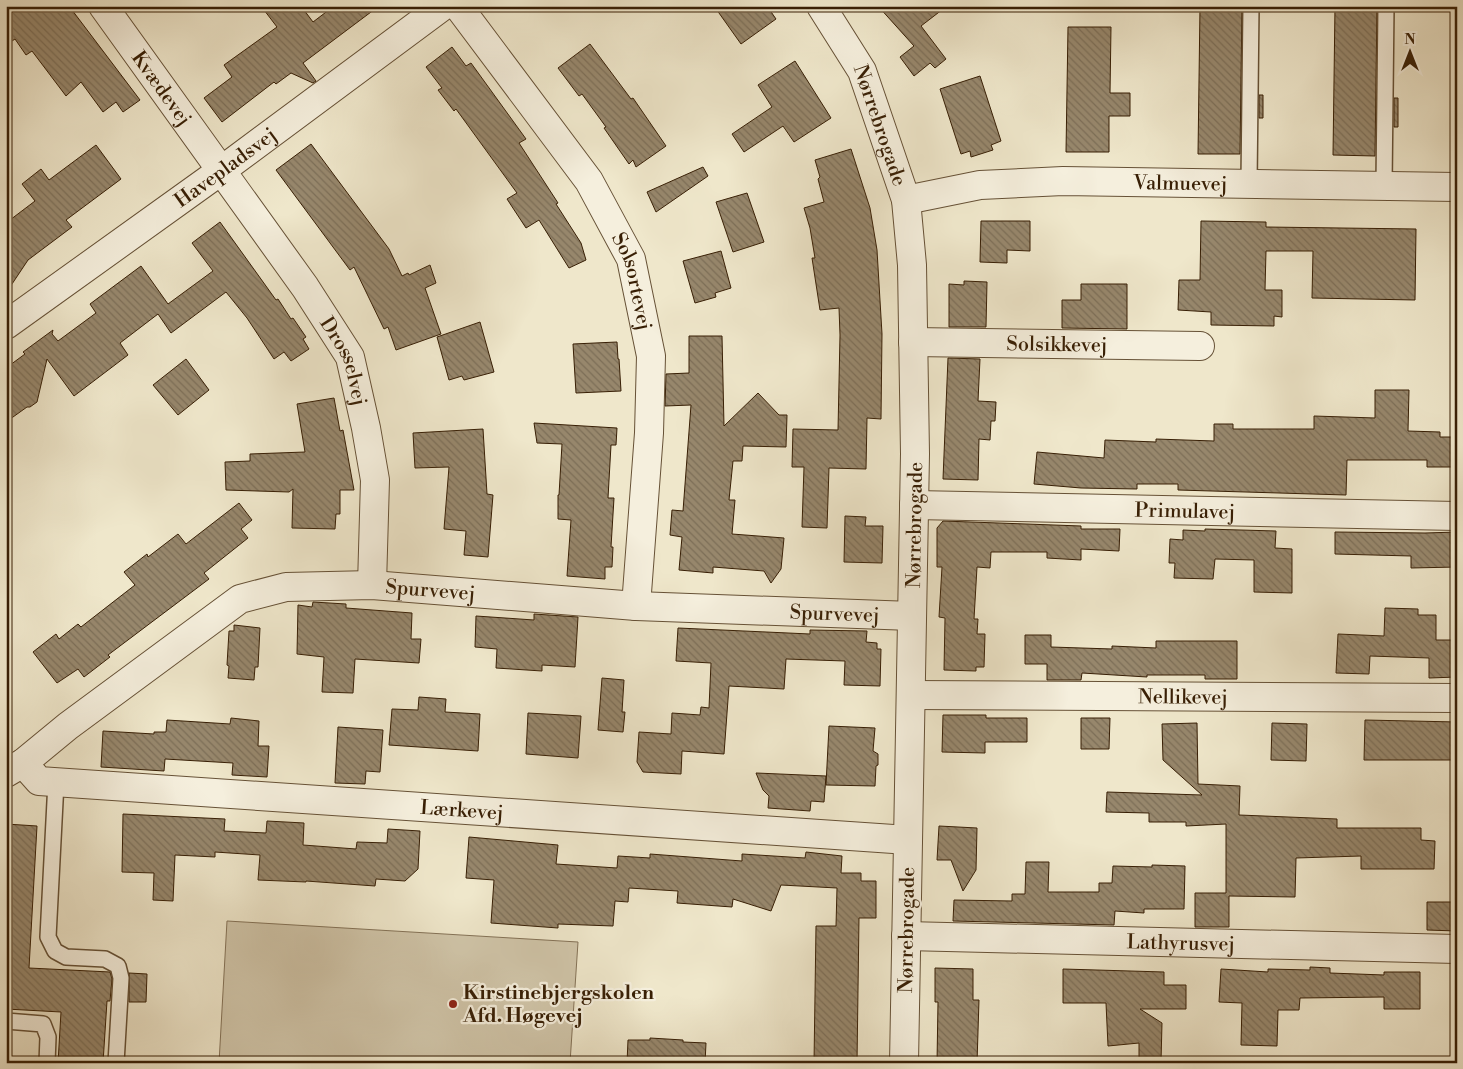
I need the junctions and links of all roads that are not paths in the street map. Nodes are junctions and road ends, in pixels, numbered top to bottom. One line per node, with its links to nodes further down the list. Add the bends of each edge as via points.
1 (103, 6): 7 (street, Kvædevej)
2 (443, 6): 7 (street, Havepladsvej)
3 (458, 6): 18 (street, Solsortevej, via 589,181 631,259 651,356 649,433)
4 (821, 6): 11 (street, Nørrebrogade, via 862,71)
5 (1251, 6): 8 (lane)
6 (1386, 6): 9 (lane)
7 (222, 170): 12 (street, Havepladsvej); 17 (street, Drosselvej, via 350,357 375,480)
8 (1249, 183): 9 (street, Valmuevej); 11 (street, Valmuevej, via 980,185)
9 (1384, 185): 10 (street, Valmuevej)
10 (1457, 187)
11 (906, 200): 13 (street, Nørrebrogade, via 912,265)
12 (6, 325)
13 (913, 342): 14 (street, Solsikkevej); 15 (street, Nørrebrogade)
14 (1200, 346)
15 (914, 505): 16 (street, Primulavej); 19 (street, Nørrebrogade)
16 (1457, 516)
17 (372, 586): 18 (street, Spurvevej); 22 (street, Spurvevej, via 286,587 240,599)
18 (636, 606): 19 (street, Spurvevej)
19 (912, 616): 20 (street, Nørrebrogade)
20 (911, 695): 21 (street, Nellikevej); 24 (street, Nørrebrogade)
21 (1457, 698)
22 (15, 768): 23 (street, Lærkevej, via 39,781)
23 (56, 782): 24 (street, Lærkevej); 29 (lane, via 48,937 55,951 66,957 105,959 118,966 121,978)
24 (908, 840): 25 (street, Nørrebrogade)
25 (906, 936): 26 (street, Lathyrusvej); 30 (street, Nørrebrogade)
26 (1457, 949)
27 (6, 1021): 28 (lane, via 43,1024 48,1037)
28 (47, 1063)
29 (116, 1063)
30 (904, 1063)

